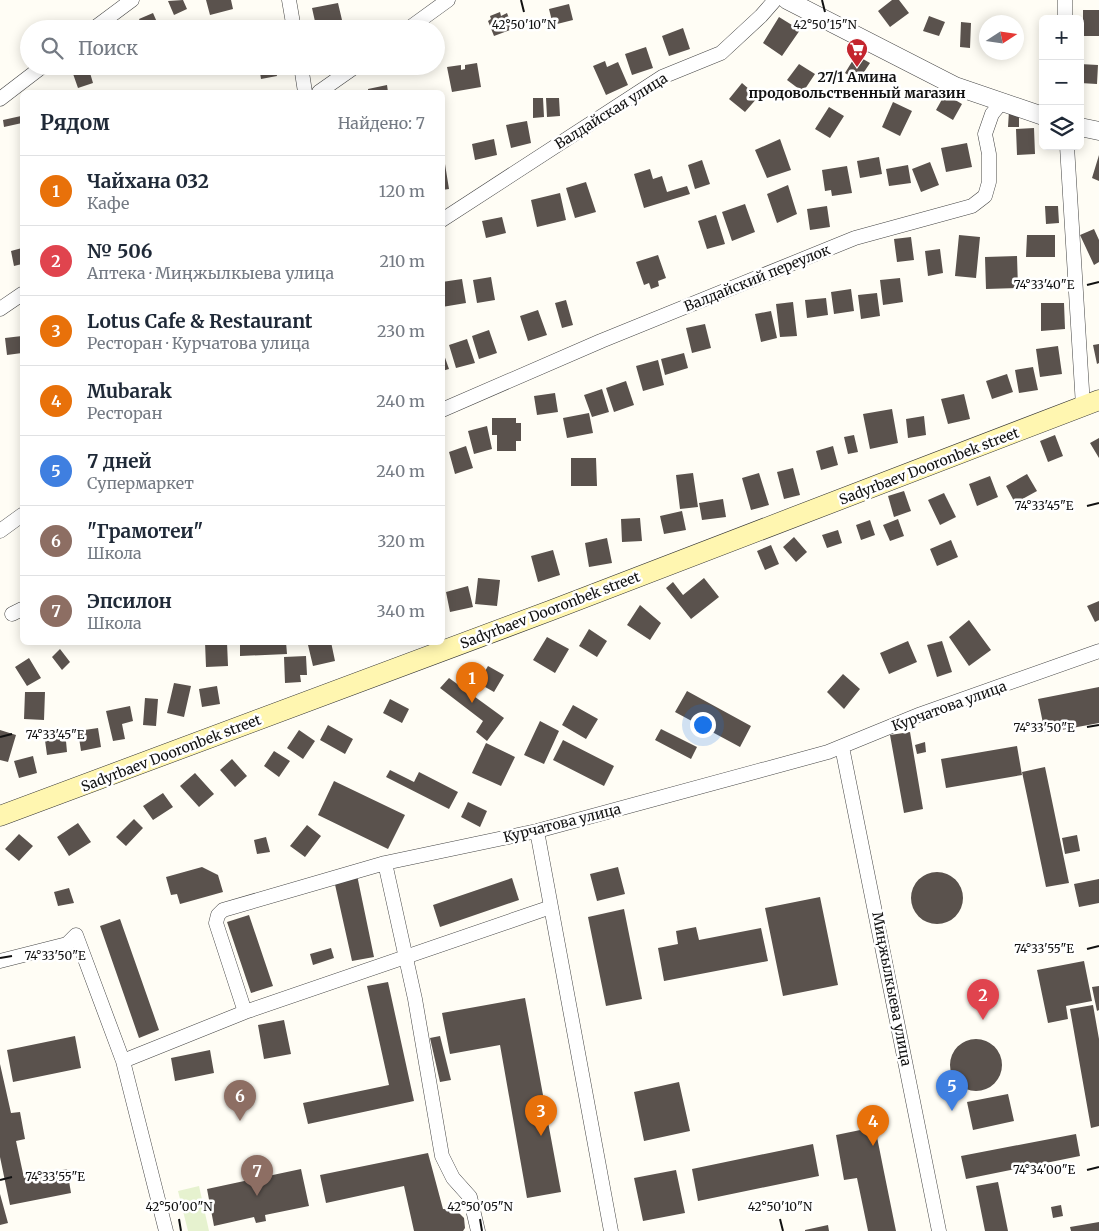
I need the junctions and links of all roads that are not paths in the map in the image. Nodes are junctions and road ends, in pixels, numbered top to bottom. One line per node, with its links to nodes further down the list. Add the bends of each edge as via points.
1 (132, 0): 8 (street)
2 (289, 0): 9 (street)
3 (448, 0): 10 (street)
4 (775, 0): 22 (street, Валдайская улица, via 721,53 662,77)
5 (787, 0): 17 (street, via 955,86)
6 (1065, 0): 7 (street)
7 (1065, 15)
8 (105, 20)
9 (292, 20)
10 (420, 20)
11 (31, 75): 16 (street)
12 (303, 75): 14 (street)
13 (343, 75): 15 (street)
14 (306, 90)
15 (322, 90)
16 (0, 98)
17 (1001, 103): 18 (street); 26 (street, Валдайский переулок, via 992,114 985,134 989,182 985,196 972,206 846,242)
18 (1039, 115)
19 (1084, 128): 20 (street)
20 (1099, 131)
21 (1067, 150): 25 (street)
22 (445, 218)
23 (20, 295): 24 (street)
24 (0, 309)
25 (1091, 403): 31 (main road, Sadyrbaev Dooronbek street, via 552,610)
26 (445, 409)
27 (20, 516): 28 (street)
28 (0, 531)
29 (1099, 652): 30 (street, Курчатова улица, via 921,714)
30 (842, 747): 32 (street, Курчатова улица); 42 (street, Миңжылкыева улица)
31 (0, 816)
32 (537, 831): 33 (street, Курчатова улица); 34 (street)
33 (385, 864): 35 (street); 37 (street, Курчатова улица, via 223,910 218,915 216,923)
34 (551, 907): 35 (street); 41 (street)
35 (406, 957): 37 (street); 40 (street, via 442,1156 453,1178 470,1197)
36 (0, 961): 38 (street, via 67,944 76,935)
37 (245, 1012): 38 (street)
38 (123, 1061): 39 (street)
39 (166, 1231)
40 (478, 1231)
41 (611, 1231)
42 (939, 1231)

